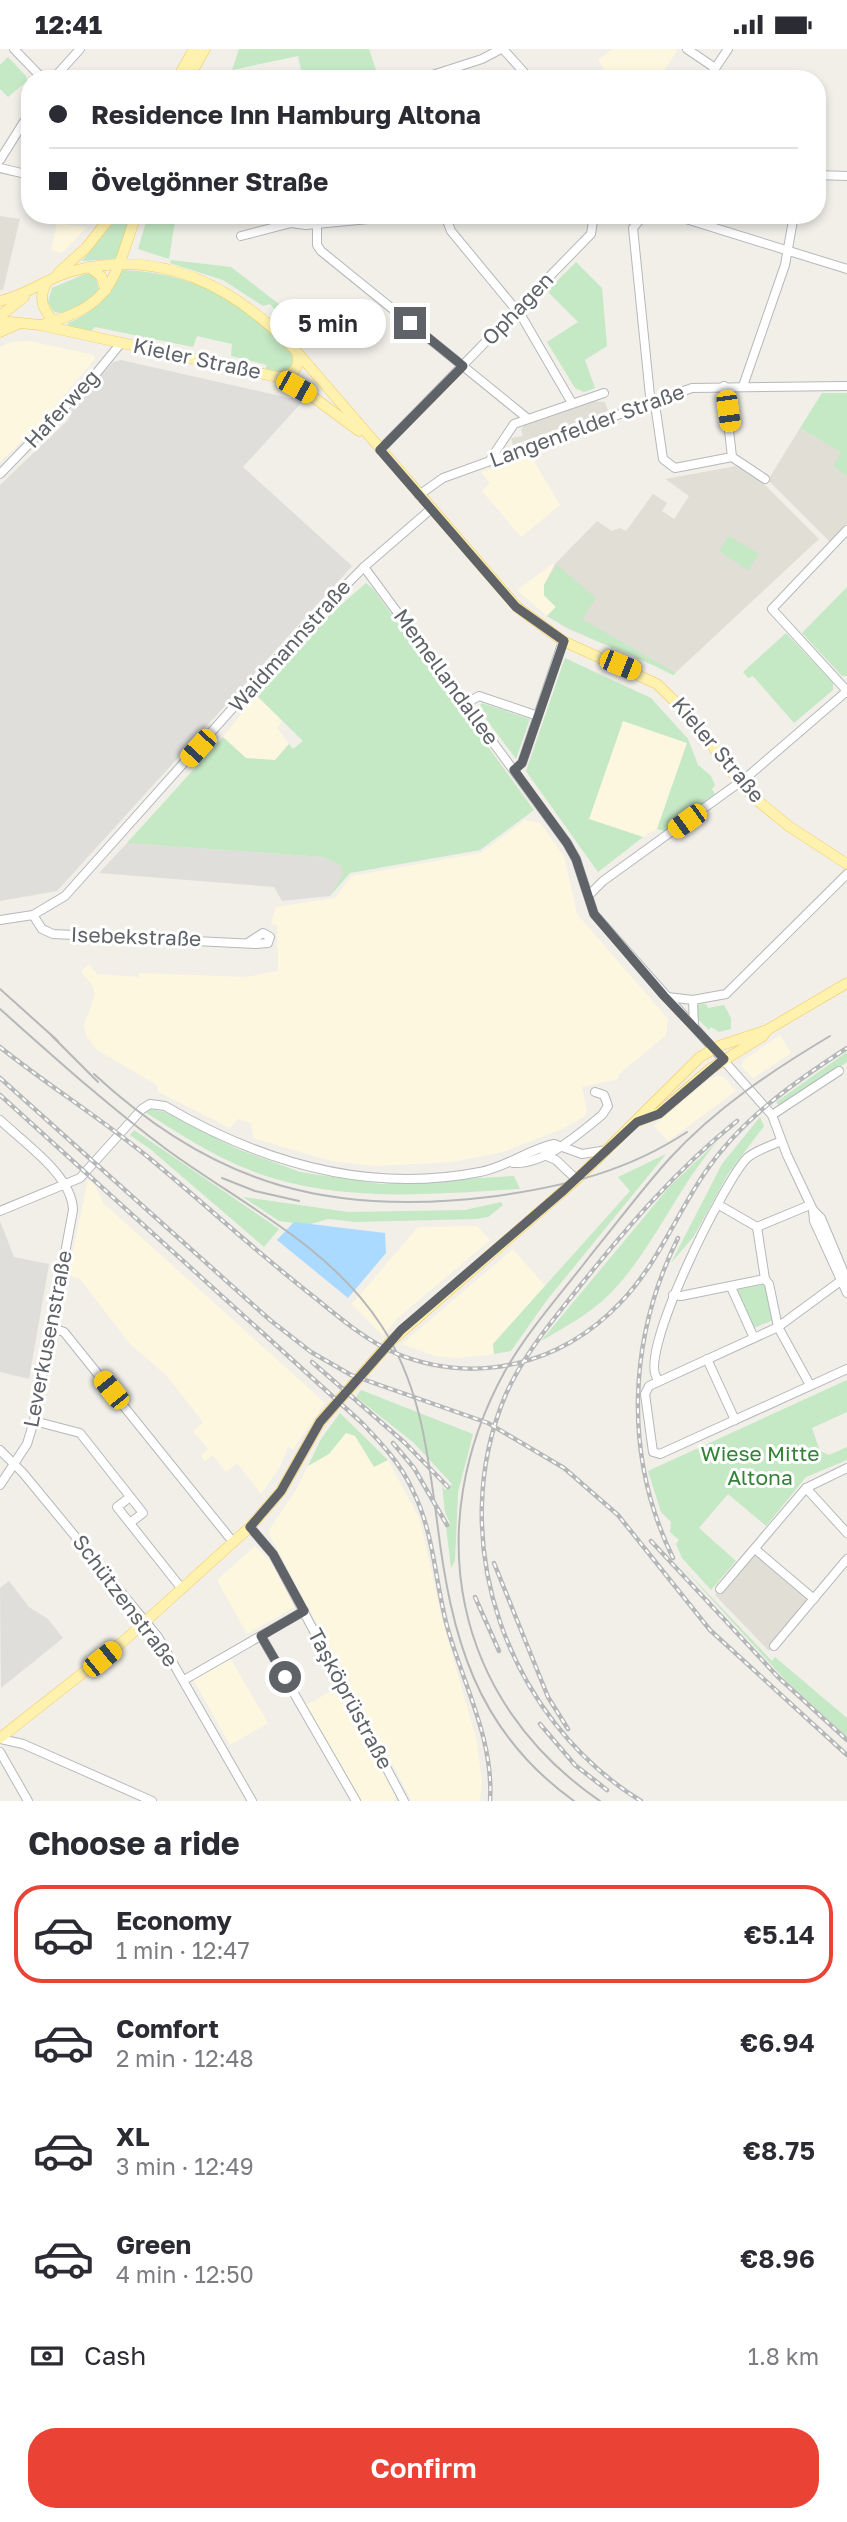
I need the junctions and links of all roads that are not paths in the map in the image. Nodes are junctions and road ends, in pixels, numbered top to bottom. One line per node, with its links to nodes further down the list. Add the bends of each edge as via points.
1 (14, 49): 9 (street)
2 (80, 49): 10 (street)
3 (194, 49): 11 (main road)
4 (205, 49): 12 (main road)
5 (502, 49): 13 (street); 14 (street)
6 (687, 49): 8 (street)
7 (728, 49): 8 (street)
8 (715, 68)
9 (34, 70)
10 (61, 70)
11 (182, 70)
12 (193, 70)
13 (448, 70)
14 (522, 70)
15 (21, 126): 16 (street)
16 (0, 160)
17 (0, 168): 18 (street)
18 (21, 173)
19 (826, 175): 20 (street)
20 (847, 176)
21 (104, 224): 35 (main road)
22 (133, 224): 32 (main road)
23 (287, 224): 30 (street)
24 (317, 224): 49 (street, via 321,251)
25 (448, 224): 39 (street)
26 (594, 224): 39 (street, Ophagen, via 591,235)
27 (637, 224): 55 (street, via 633,228)
28 (702, 224): 31 (street)
29 (792, 224): 31 (street)
30 (241, 236)
31 (787, 251): 34 (street); 52 (street)
32 (119, 265): 33 (main road, Kieler Straße); 36 (main road); 48 (main road, Kieler Straße, via 169,270 217,287 258,313)
33 (89, 267): 35 (main road, Kieler Straße); 36 (main road, via 101,276)
34 (847, 269)
35 (51, 279): 37 (main road, Kieler Straße); 42 (main road, via 41,300)
36 (106, 290): 42 (main road, via 87,309)
37 (30, 293): 38 (main road, Kieler Straße); 40 (main road)
38 (0, 301)
39 (517, 310): 49 (street, Ophagen); 56 (street)
40 (0, 316)
41 (0, 321): 43 (main road, Kieler Straße)
42 (54, 321): 44 (main road); 46 (main road)
43 (19, 324): 44 (main road, Kieler Straße); 45 (main road)
44 (40, 325): 46 (main road, Kieler Straße)
45 (0, 333)
46 (67, 333): 47 (main road, Kieler Straße)
47 (121, 343): 50 (main road, Kieler Straße); 61 (street, Haferweg)
48 (297, 352): 50 (main road, via 295,371); 58 (main road, Kieler Straße)
49 (463, 366): 57 (street); 58 (street, Ophagen)
50 (277, 377): 58 (main road, Kieler Straße, via 325,405)
51 (724, 386): 52 (street, Langenfelder Straße); 55 (street, Langenfelder Straße, via 692,388); 59 (street)
52 (743, 386): 53 (street, Langenfelder Straße)
53 (847, 386)
54 (604, 393): 56 (street)
55 (652, 402): 59 (street, via 662,456 669,465 674,468); 60 (street, Langenfelder Straße)
56 (572, 403): 57 (street)
57 (527, 418): 60 (street, via 505,434)
58 (377, 447): 63 (main road, Kieler Straße)
59 (732, 457): 62 (street)
60 (490, 460): 63 (street, Langenfelder Straße, via 443,478)
61 (0, 474)
62 (765, 479)
63 (419, 495): 64 (main road, Kieler Straße)
64 (431, 509): 66 (street, Waidmannstraße); 67 (main road, Kieler Straße, via 516,607)
65 (847, 530): 68 (street, via 772,609)
66 (364, 567): 69 (street, Memellandallee); 76 (street, Waidmannstraße, via 70,891)
67 (564, 641): 70 (street); 72 (main road, Kieler Straße, via 641,674 670,693)
68 (847, 691): 72 (street)
69 (465, 704): 70 (street, via 479,697); 71 (street, Memellandallee)
70 (538, 716): 71 (street, via 522,763)
71 (514, 770): 75 (street, Memellandallee, via 567,843)
72 (740, 783): 73 (main road, Kieler Straße, via 790,827); 75 (street)
73 (847, 865)
74 (847, 874): 81 (street, via 726,994)
75 (589, 895): 80 (street, Memellandallee, via 594,914)
76 (33, 915): 77 (street, Waidmannstraße); 78 (street, Isebekstraße, via 42,929 53,934)
77 (0, 920)
78 (248, 942)
79 (847, 983): 83 (main road)
80 (664, 996): 81 (street); 82 (street, Memellandallee)
81 (693, 999): 82 (street)
82 (694, 1026): 84 (street, Memellandallee)
83 (767, 1030): 84 (main road); 85 (main road)
84 (715, 1048): 85 (street, Memellandallee); 90 (main road, via 695,1061)
85 (724, 1059): 88 (street, Memellandallee); 90 (main road, via 659,1114)
86 (839, 1071): 88 (street)
87 (595, 1092): 91 (street, via 604,1095 608,1106)
88 (772, 1115): 93 (street)
89 (0, 1121): 101 (street)
90 (637, 1122): 95 (main road)
91 (585, 1127): 92 (street); 94 (street)
92 (576, 1135): 94 (street); 96 (street)
93 (781, 1141): 102 (street, via 747,1158); 103 (street)
94 (556, 1146): 96 (street); 97 (street); 98 (street); 99 (street)
95 (609, 1149): 96 (street); 100 (main road)
96 (576, 1152)
97 (544, 1155): 98 (street); 99 (street)
98 (556, 1160): 100 (street)
99 (513, 1163): 101 (street, via 458,1175 384,1179 313,1169 236,1143 154,1103 142,1109 84,1175)
100 (576, 1179): 127 (main road, via 391,1341 320,1422 281,1491)
101 (65, 1187): 104 (street); 112 (street, Leverkusenstraße, via 73,1210)
102 (719, 1205): 105 (street); 110 (street)
103 (811, 1207): 105 (street); 107 (street)
104 (0, 1211)
105 (757, 1227): 106 (street)
106 (765, 1279): 108 (street); 111 (street)
107 (845, 1279): 109 (street); 111 (street)
108 (730, 1287): 110 (street); 113 (street)
109 (847, 1293)
110 (673, 1295): 116 (street, via 653,1368)
111 (778, 1327): 113 (street); 117 (street)
112 (53, 1328): 119 (street, Leverkusenstraße); 129 (street, via 64,1332)
113 (754, 1338): 114 (street)
114 (707, 1359): 116 (street); 118 (street)
115 (847, 1369): 117 (street)
116 (658, 1379): 118 (street, via 645,1394 655,1454)
117 (810, 1385): 118 (street)
118 (735, 1420)
119 (34, 1421): 121 (street, Leverkusenstraße, via 27,1444); 125 (street, via 80,1433)
120 (0, 1450): 121 (street, Schützenstraße)
121 (13, 1463): 123 (street, Leverkusenstraße); 136 (street, Schützenstraße)
122 (847, 1468): 124 (street)
123 (0, 1485)
124 (806, 1488): 128 (street); 130 (street)
125 (130, 1497): 126 (street, via 117,1507); 126 (street, via 143,1513)
126 (130, 1523): 133 (street)
127 (250, 1527): 129 (main road); 135 (street, Taşköprüstraße, via 273,1554)
128 (847, 1533)
129 (233, 1542): 133 (main road)
130 (755, 1549): 132 (street); 134 (street)
131 (847, 1559): 134 (street)
132 (720, 1588)
133 (182, 1589): 136 (main road)
134 (814, 1599): 138 (street)
135 (304, 1611): 137 (street); 146 (street, Taşköprüstraße)
136 (146, 1621): 139 (street, Schützenstraße); 140 (main road)
137 (261, 1636): 139 (street); 145 (street)
138 (774, 1646)
139 (184, 1680): 144 (street, Schützenstraße)
140 (0, 1739): 143 (street, via 23,1744)
141 (0, 1752): 142 (street)
142 (28, 1801)
143 (152, 1801)
144 (252, 1801)
145 (356, 1801)
146 (404, 1801)

